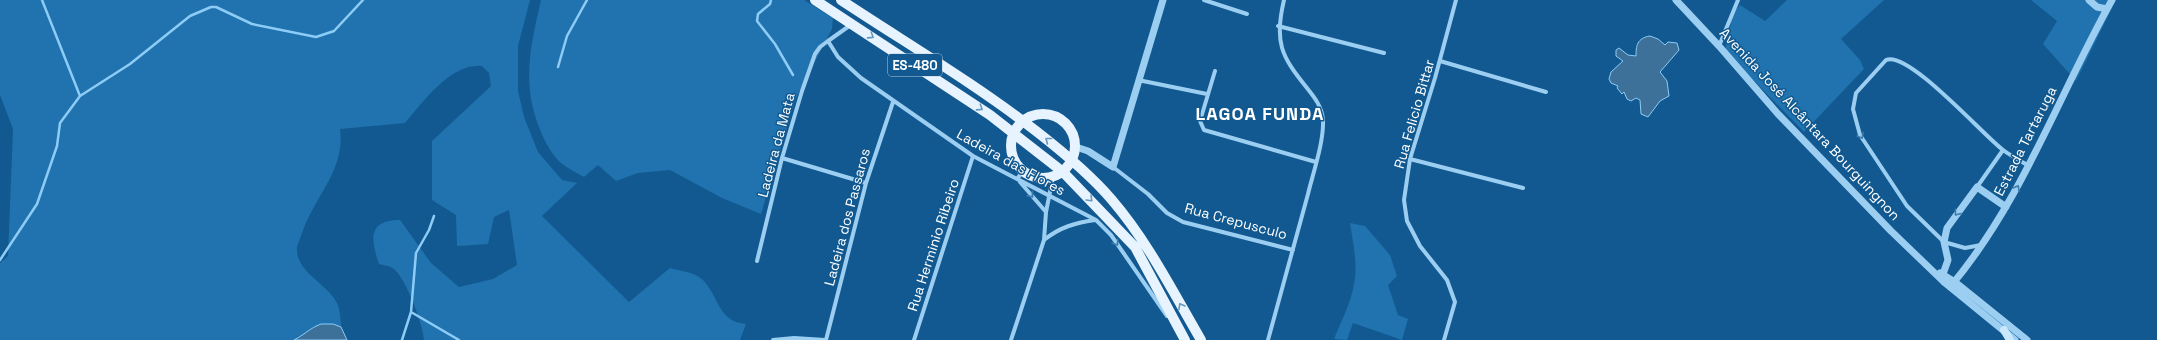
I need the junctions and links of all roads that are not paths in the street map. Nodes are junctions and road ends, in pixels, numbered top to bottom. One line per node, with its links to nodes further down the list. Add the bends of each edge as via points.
1 (815, 0): 13 (main road, ES-480)
2 (841, 0): 24 (main road, ES-480)
3 (1163, 0): 20 (street)
4 (1204, 0): 12 (street)
5 (1284, 0): 14 (street)
6 (1456, 0): 18 (street, Rua Felicio Bittar)
7 (1676, 0): 16 (street, Avenida José Alcântara Bourguingnon)
8 (1738, 0): 16 (street)
9 (2089, 0): 11 (street, via 2097,7)
10 (2112, 0): 11 (street, Estrada Tartaruga)
11 (2107, 9): 33 (street, Estrada Tartaruga)
12 (1247, 14)
13 (852, 24): 15 (street); 25 (main road, ES-480, one-way to 25)
14 (1278, 26): 17 (street); 32 (street, via 1280,43 1288,63 1318,101 1321,109 1323,128)
15 (828, 41): 23 (street, Ladeira das Flores, via 842,62); 29 (street, Ladeira da Mata, via 820,47 813,61)
16 (1719, 46): 50 (street, Avenida José Alcântara Bourguingnon, via 1778,114 1891,231)
17 (1384, 53)
18 (1440, 61): 21 (street); 30 (street, Rua Felicio Bittar)
19 (1215, 71): 22 (street)
20 (1138, 80): 22 (street); 34 (street)
21 (1546, 92)
22 (1207, 94): 32 (street, via 1200,121 1204,130)
23 (894, 102): 28 (street, Ladeira das Flores); 38 (street, Ladeira dos Passaros)
24 (1023, 121): 25 (main road); 26 (main road, via 1041,114 1058,118 1071,130); 31 (main road, ES-480, one-way to 24)
25 (1014, 133): 35 (main road, ES-480); 36 (main road, via 1011,142 1012,155)
26 (1076, 147): 31 (main road); 34 (street, Rua Crepusculo, via 1088,151)
27 (2003, 150): 33 (street); 39 (street); 46 (street, one-way to 46, via 1944,95 1912,68 1898,60 1886,60 1856,93 1854,120 1860,135 1908,206)
28 (973, 156): 36 (street, Ladeira das Flores); 56 (street, Rua Herminio Ribeiro)
29 (782, 158): 38 (street); 49 (street, Ladeira da Mata)
30 (1410, 159): 40 (street); 61 (street, Rua Felicio Bittar, via 1404,200 1407,221 1420,246 1447,280 1455,302)
31 (1072, 160): 35 (main road); 59 (main road, ES-480, one-way to 31, via 1145,242 1112,200)
32 (1316, 162): 48 (street)
33 (2029, 166): 42 (street, Estrada Tartaruga, one-way to 33)
34 (1113, 167): 48 (street, Rua Crepusculo, via 1148,194 1167,213 1183,222)
35 (1063, 172): 37 (main road); 58 (main road, ES-480, one-way to 58, via 1135,247)
36 (1020, 175): 37 (main road, via 1039,178); 41 (street, Ladeira das Flores); 43 (street, one-way to 43)
37 (1054, 176): 41 (street)
38 (866, 183): 55 (street, Ladeira dos Passaros)
39 (1977, 187): 42 (street); 46 (street, one-way to 46, via 1954,216 1947,228)
40 (1523, 188)
41 (1050, 197): 43 (street); 44 (street, Ladeira das Flores)
42 (2006, 207): 47 (street, Estrada Tartaruga)
43 (1046, 212): 45 (street)
44 (1096, 220): 45 (street, via 1065,226); 58 (street, Ladeira das Flores, one-way to 58, via 1111,235)
45 (1044, 240): 53 (street)
46 (1944, 242): 47 (street, via 1965,248); 50 (street, via 1948,260)
47 (1981, 244): 51 (street, Estrada Tartaruga)
48 (1293, 250): 60 (street)
49 (757, 261)
50 (1943, 278): 51 (street, Avenida José Alcântara Bourguingnon)
51 (1953, 285): 52 (street, Avenida José Alcântara Bourguingnon); 64 (street, Avenida José Alcântara Bourguingnon)
52 (2004, 330): 62 (main road); 63 (street, Avenida José Alcântara Bourguingnon)
53 (1012, 338): 57 (street)
54 (773, 340): 55 (street)
55 (825, 340)
56 (914, 340)
57 (1018, 340)
58 (1184, 340)
59 (1200, 340)
60 (1268, 340)
61 (1444, 340)
62 (2010, 340)
63 (2015, 340)
64 (2027, 340)

